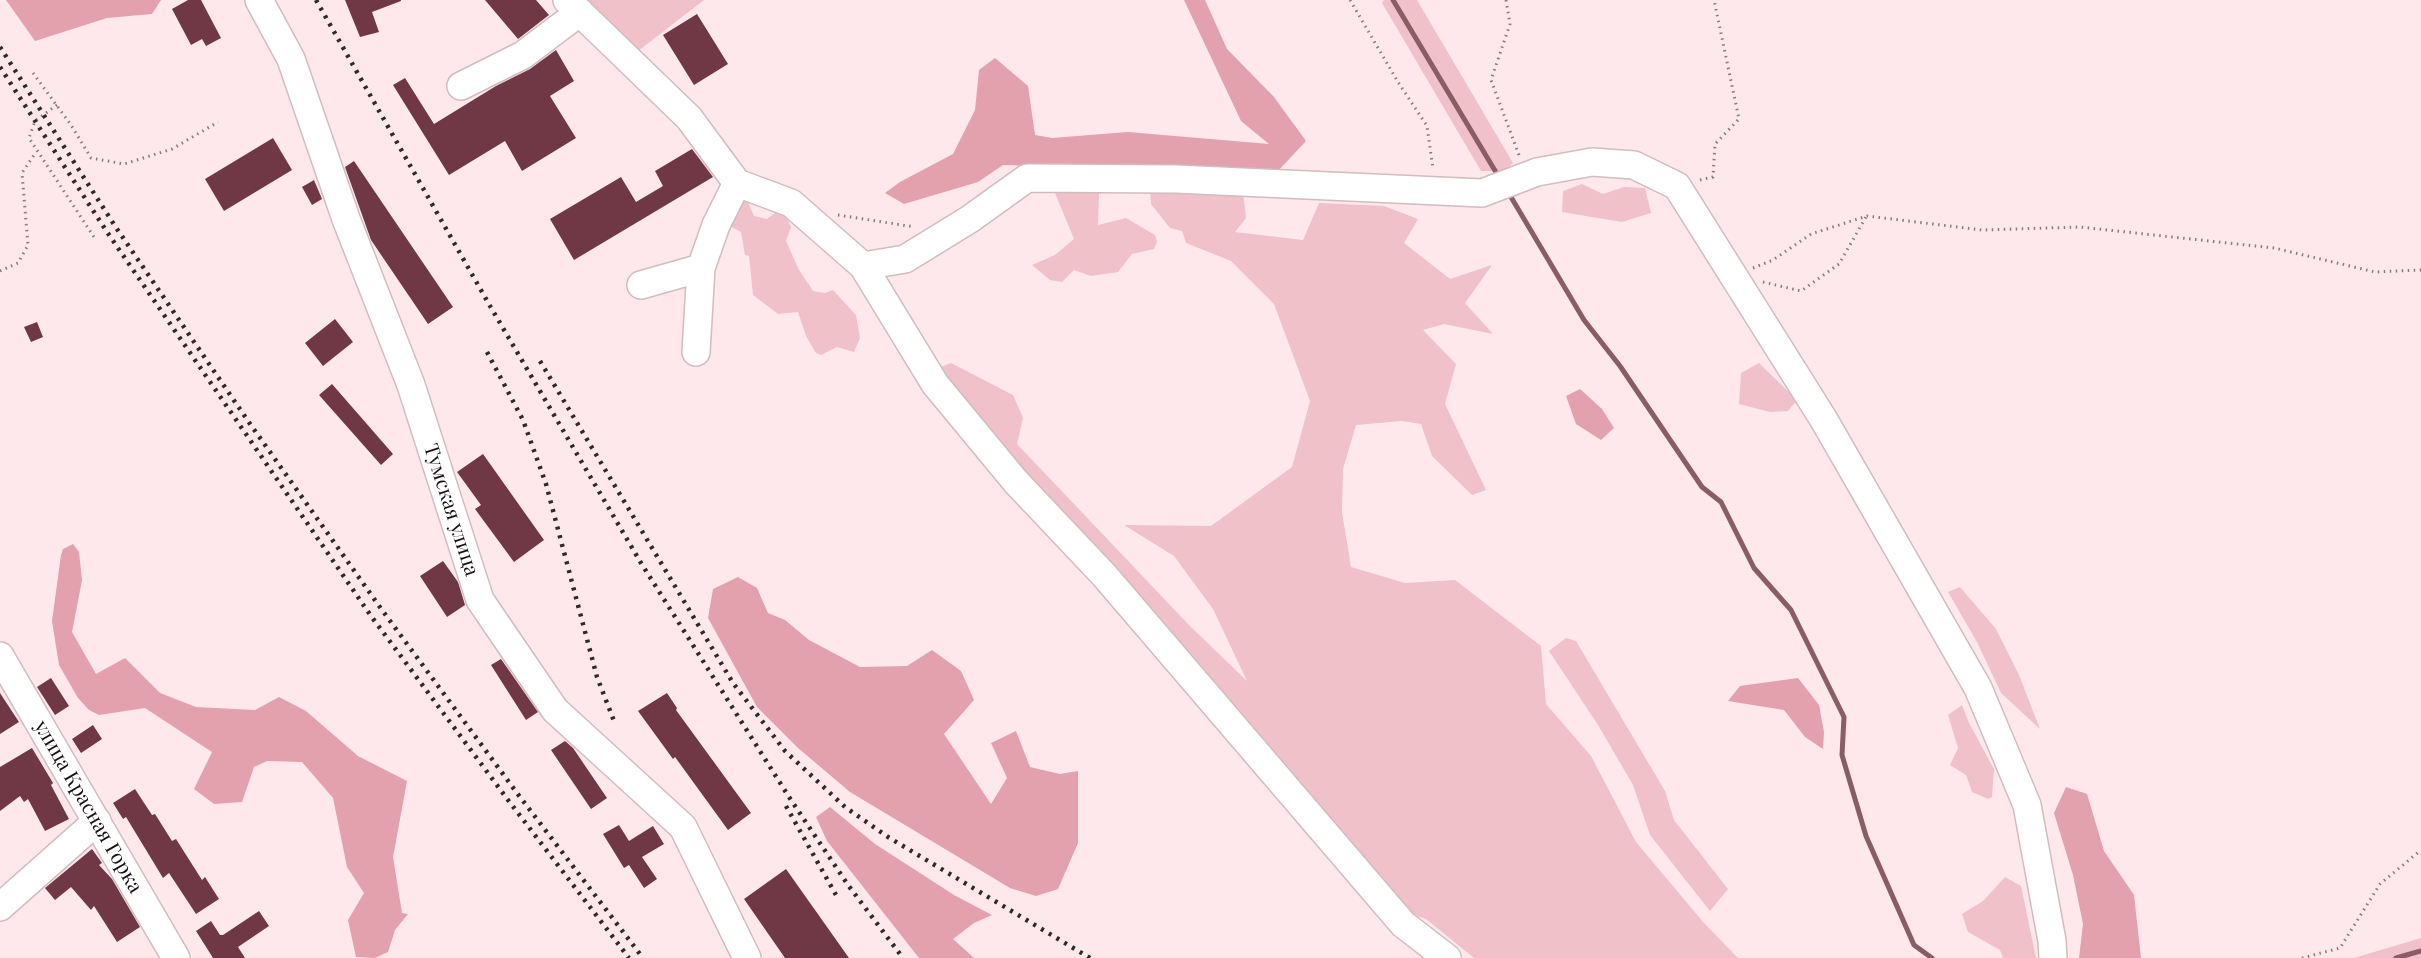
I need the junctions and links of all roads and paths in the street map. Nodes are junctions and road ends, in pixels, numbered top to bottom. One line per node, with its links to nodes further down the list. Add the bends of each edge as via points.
1 (259, 0): 31 (street, Тумская улица, via 291,59 346,219 411,385 480,600 555,710 683,827)
2 (1350, 0): 14 (path, via 1427,126)
3 (1506, 0): 11 (path, via 1510,24 1491,80)
4 (1713, 0): 12 (path, via 1738,119 1715,144)
5 (573, 6): 7 (street, via 523,55); 13 (street, via 689,118)
6 (33, 73): 8 (path)
7 (461, 86)
8 (57, 105): 9 (path, via 91,158 124,164 172,149); 10 (path, via 35,121 29,138)
9 (218, 122)
10 (36, 152): 18 (path); 22 (path, via 22,173 28,245 18,263)
11 (1524, 177): 14 (street, via 1482,193); 23 (street, via 1592,162 1635,165 1677,186)
12 (1713, 177)
13 (737, 183): 19 (street, via 791,203); 20 (street)
14 (1436, 191): 19 (street, via 1176,179 1027,178 905,259)
15 (832, 214): 17 (path)
16 (1867, 216): 21 (path, via 1982,230 2080,227 2274,248 2375,273); 23 (path, via 1811,234 1773,260); 23 (path, via 1839,264 1801,291)
17 (922, 228)
18 (94, 237)
19 (863, 266): 32 (street, via 935,384 1016,482 1104,575 1403,924)
20 (701, 268): 24 (street); 25 (street)
21 (2421, 270)
22 (0, 271)
23 (1735, 271): 33 (street, via 1978,688 2027,805)
24 (640, 285)
25 (696, 352)
26 (0, 656): 27 (street, улица Красная Горка)
27 (97, 821): 29 (street); 30 (street, улица Красная Горка)
28 (2421, 849): 34 (path, via 2380,884 2340,948)
29 (0, 907)
30 (176, 958)
31 (747, 958)
32 (1447, 958)
33 (2053, 958)
34 (2302, 958)

